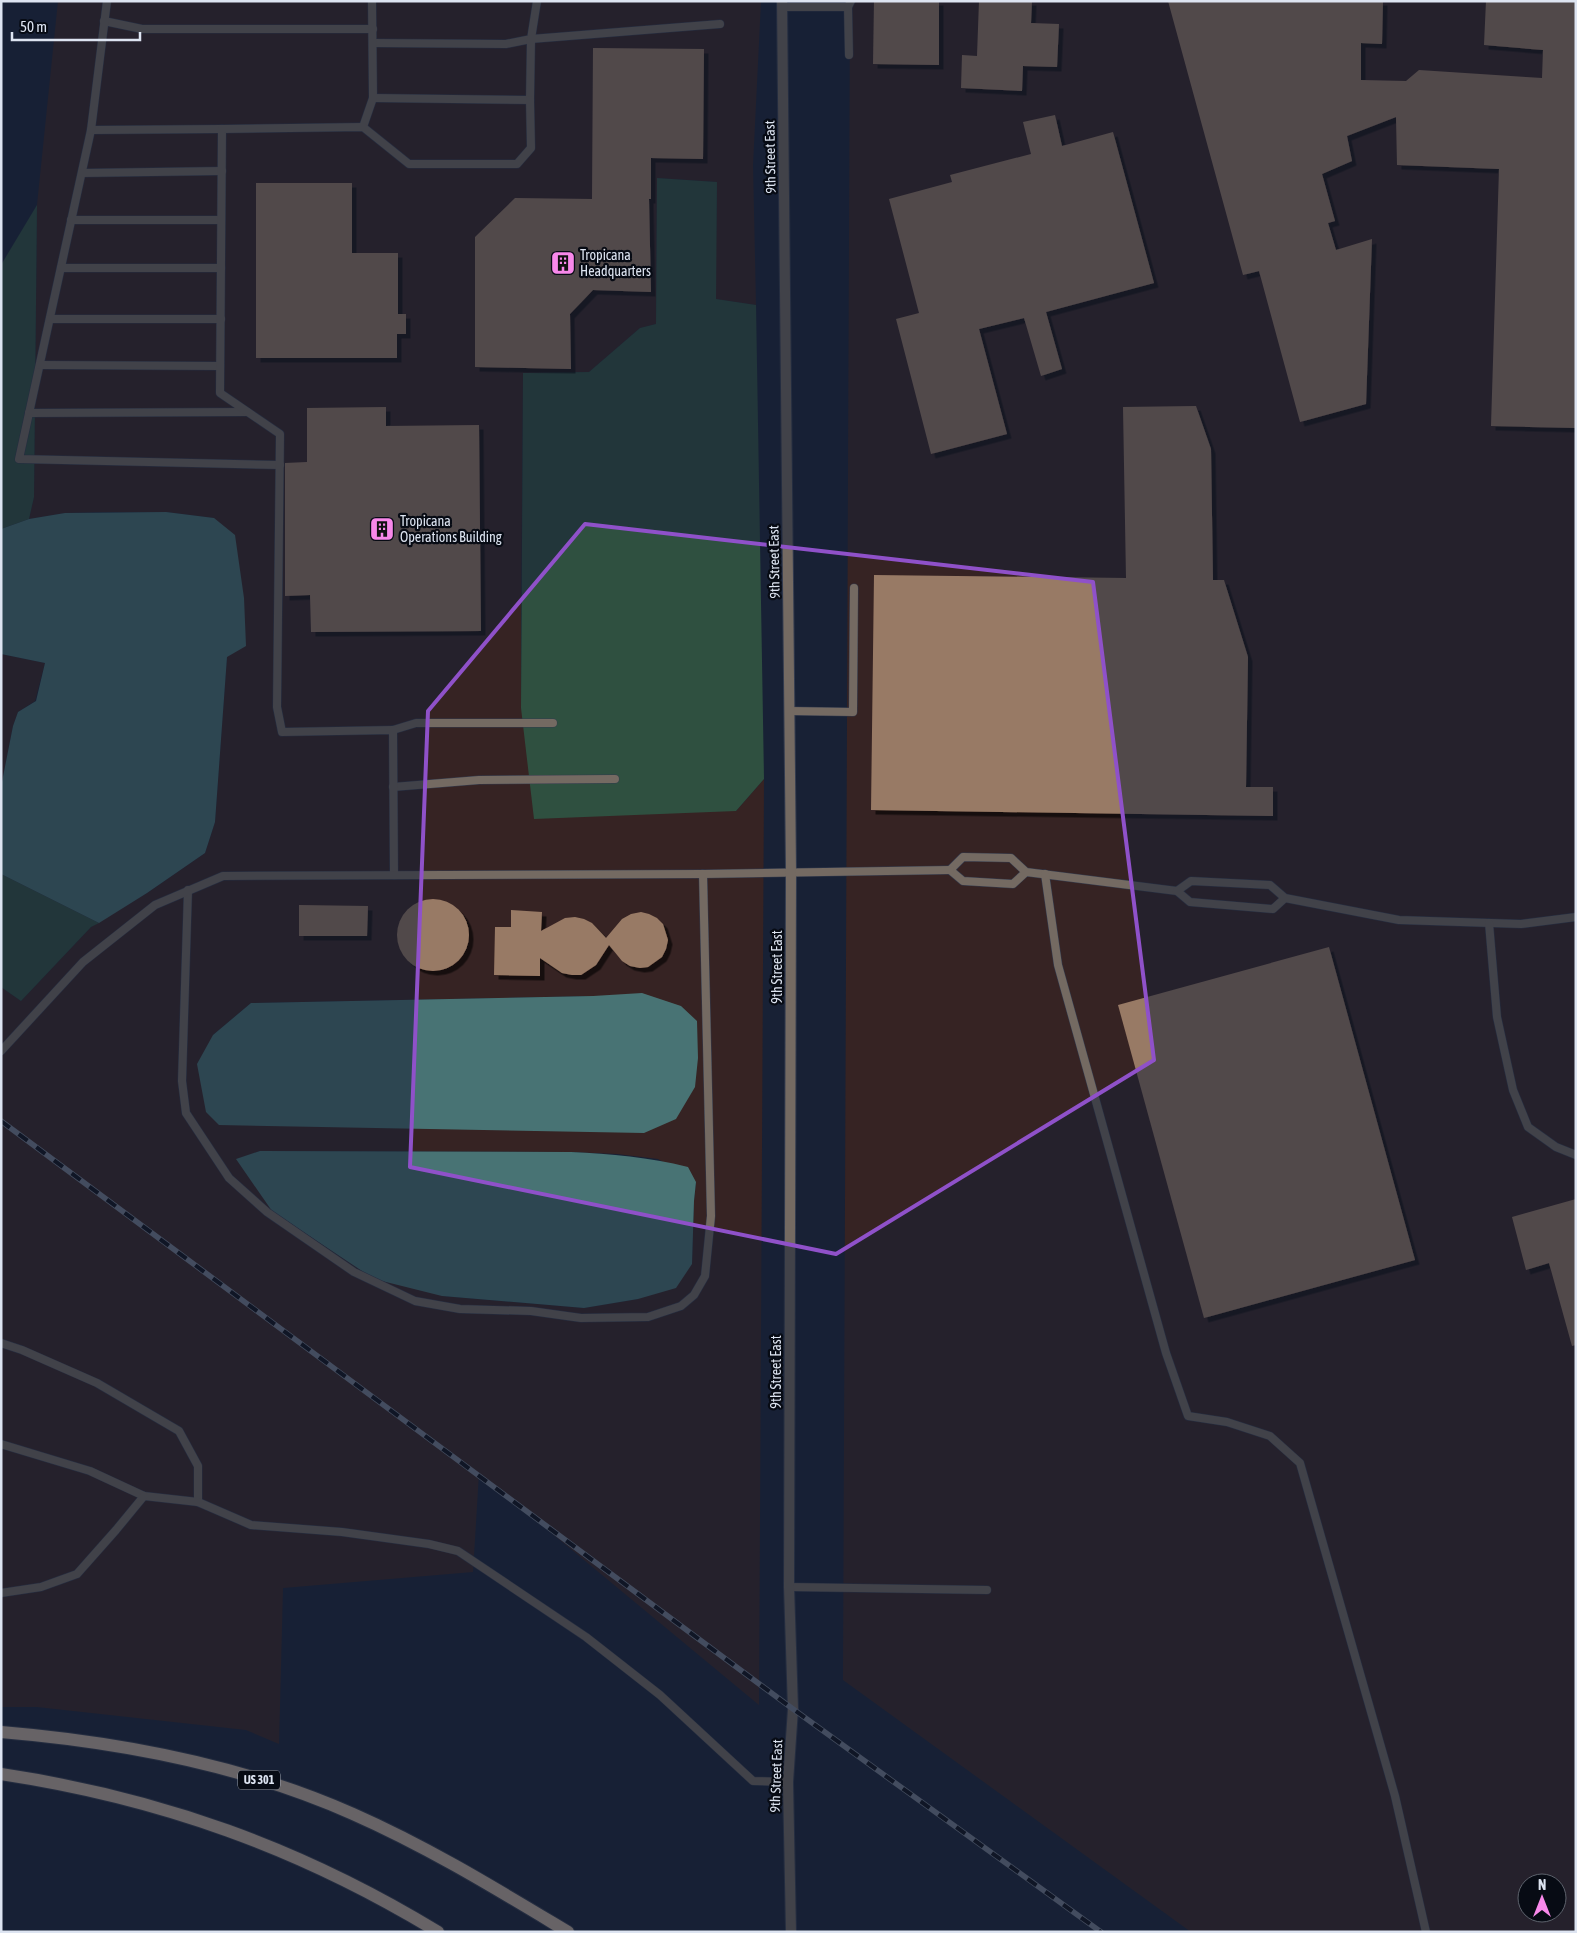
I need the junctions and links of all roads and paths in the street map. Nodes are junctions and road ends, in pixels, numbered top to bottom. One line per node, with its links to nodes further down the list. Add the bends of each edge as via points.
1 (107, 1): 6 (lane)
2 (372, 1): 8 (lane)
3 (537, 1): 9 (lane)
4 (782, 4): 5 (lane); 31 (street, 9th Street East)
5 (849, 4): 11 (lane)
6 (104, 21): 8 (lane, via 142,29); 16 (lane)
7 (720, 24): 9 (lane)
8 (373, 29): 10 (lane)
9 (531, 39): 10 (lane, via 506,44); 13 (lane)
10 (373, 43): 12 (lane)
11 (849, 55)
12 (373, 98): 13 (lane); 14 (lane)
13 (530, 100): 14 (lane, via 531,148 517,164 409,164)
14 (363, 127): 15 (lane)
15 (222, 129): 16 (lane); 17 (lane)
16 (91, 130): 18 (lane)
17 (222, 171): 18 (lane); 20 (lane)
18 (82, 173): 19 (lane)
19 (71, 220): 20 (lane); 21 (lane)
20 (221, 220): 22 (lane)
21 (61, 268): 22 (lane); 23 (lane)
22 (221, 268): 24 (lane)
23 (50, 319): 24 (lane); 25 (lane)
24 (221, 319): 26 (lane)
25 (40, 365): 26 (lane); 28 (lane)
26 (220, 366): 27 (lane, via 220,393)
27 (247, 412): 28 (lane); 29 (lane, via 280,434)
28 (29, 413): 29 (lane, via 19,459)
29 (280, 465): 33 (lane, via 277,707 282,732)
30 (854, 588): 31 (lane, via 853,712)
31 (789, 711): 37 (street, 9th Street East)
32 (553, 723): 33 (lane, via 416,723)
33 (393, 730): 35 (lane)
34 (615, 779): 35 (lane, via 479,780)
35 (394, 787): 41 (lane)
36 (950, 870): 37 (lane); 38 (lane, via 963,881 1013,884); 38 (lane, via 962,857 1011,858)
37 (791, 872): 39 (lane); 53 (street, 9th Street East)
38 (1026, 872): 40 (lane)
39 (703, 874): 41 (lane); 42 (lane, via 711,1216 705,1276 694,1295 681,1306 648,1317 581,1318 531,1311 460,1309 415,1301 354,1272 267,1212 229,1178 186,1113 182,1081)
40 (1045, 874): 43 (lane); 62 (lane, via 1058,965 1166,1353 1188,1416 1227,1422 1270,1436 1300,1462 1396,1796)
41 (394, 875): 42 (lane, via 223,876)
42 (188, 890): 47 (lane, via 155,905 82,962)
43 (1177, 891): 44 (lane, via 1190,902 1273,908); 44 (lane, via 1192,881 1270,885)
44 (1285, 898): 46 (lane, via 1399,920)
45 (1576, 917): 46 (lane, via 1521,924)
46 (1489, 923): 48 (lane, via 1497,1016 1513,1090 1528,1127 1556,1147)
47 (1, 1051)
48 (1576, 1155)
49 (1, 1343): 52 (lane, via 97,1383 179,1431 198,1466)
50 (1, 1444): 51 (lane, via 90,1471)
51 (144, 1496): 52 (lane); 55 (lane, via 77,1574 41,1587)
52 (198, 1502): 58 (lane, via 251,1525 342,1532 458,1550 586,1637 653,1689 754,1781)
53 (789, 1588): 54 (lane); 58 (street, 9th Street East, via 793,1709)
54 (987, 1590)
55 (1, 1593)
56 (1, 1732): 60 (main road, US 301, via 81,1740 164,1755 296,1792 423,1848)
57 (1, 1774): 59 (main road, via 132,1800 220,1827 277,1848 372,1893)
58 (788, 1782): 61 (street, 9th Street East)
59 (438, 1932)
60 (568, 1932)
61 (789, 1932)
62 (1426, 1932)

